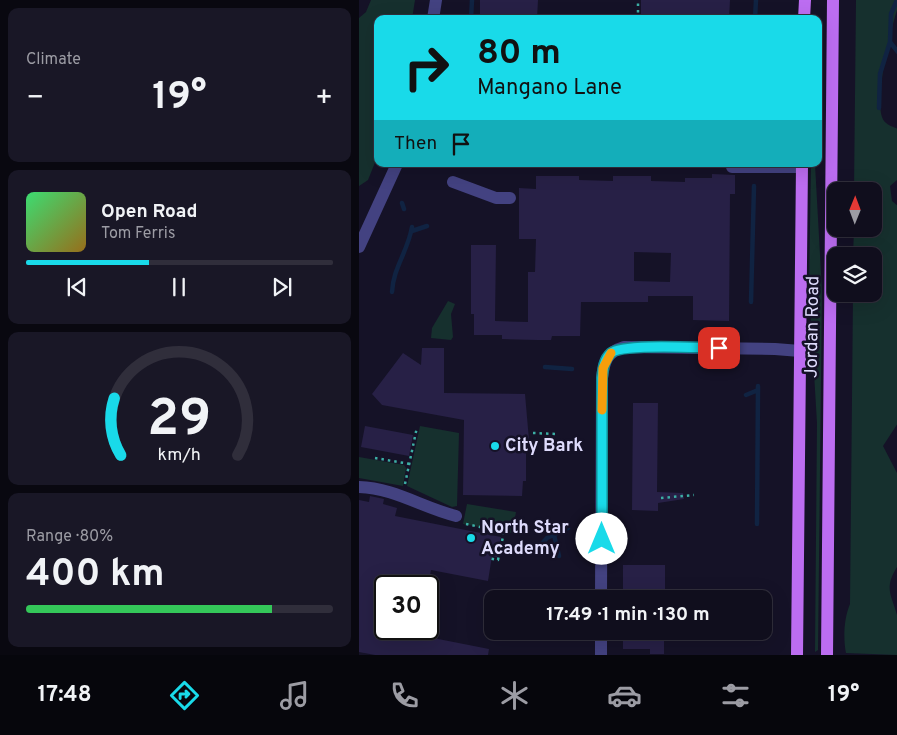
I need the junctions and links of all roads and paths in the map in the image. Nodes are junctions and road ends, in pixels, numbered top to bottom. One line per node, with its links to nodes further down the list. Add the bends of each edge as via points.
1 (435, 0): 5 (street)
2 (638, 0): 6 (path)
3 (805, 0): 7 (main road)
4 (833, 0): 29 (main road, Jordan Road)
5 (433, 15)
6 (638, 15)
7 (804, 15)
8 (396, 167): 12 (street)
9 (802, 167): 13 (main road, Jordan Road)
10 (453, 182): 11 (street, via 496,198)
11 (510, 198)
12 (359, 247)
13 (800, 351): 25 (street, via 624,348 605,360 602,378); 28 (main road, Jordan Road)
14 (417, 427): 18 (path)
15 (533, 434): 16 (path)
16 (556, 434)
17 (375, 458): 18 (path)
18 (410, 464): 21 (path)
19 (359, 487): 21 (street)
20 (694, 495): 22 (path)
21 (403, 496): 23 (street, via 418,505)
22 (661, 498)
23 (456, 516): 24 (path, via 461,523 504,532 498,560)
24 (488, 558)
25 (601, 590)
26 (601, 640): 27 (street)
27 (601, 655)
28 (797, 655)
29 (827, 655)

